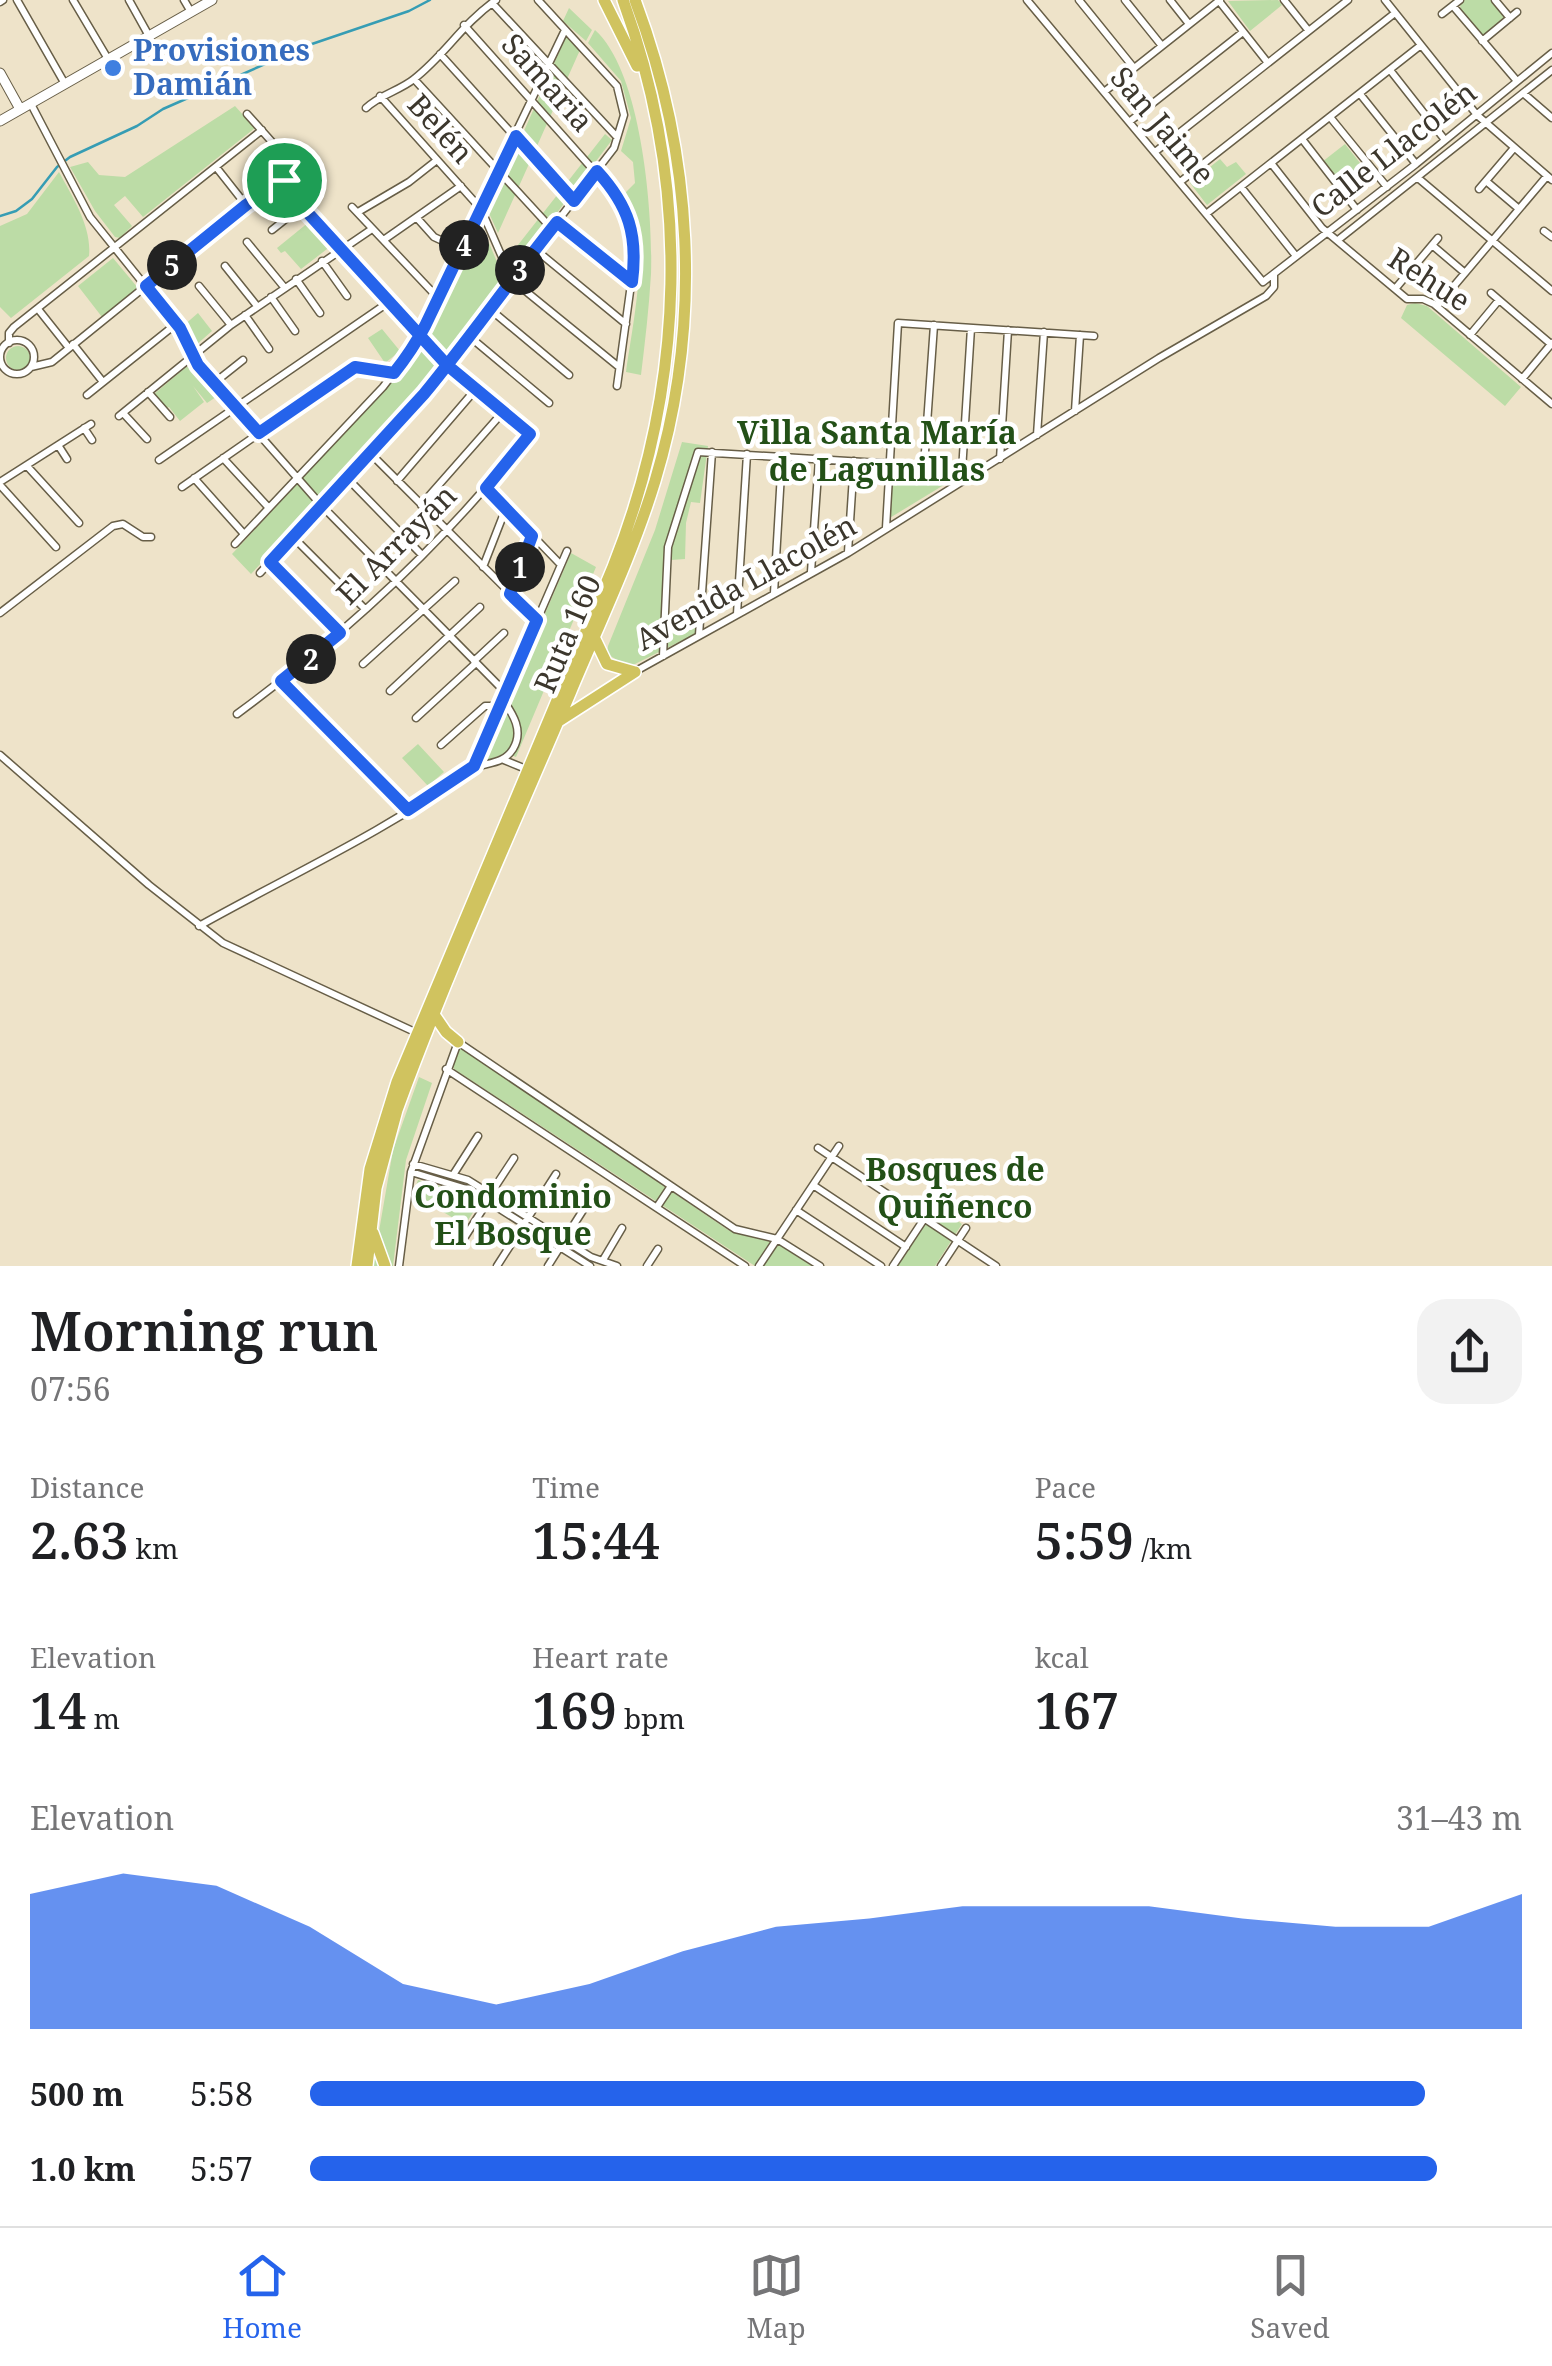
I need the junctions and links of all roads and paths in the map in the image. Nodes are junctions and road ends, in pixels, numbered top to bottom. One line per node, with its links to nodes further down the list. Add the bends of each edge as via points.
1 (17, 0): 46 (street)
2 (74, 0): 37 (street)
3 (129, 0): 31 (street)
4 (184, 0): 23 (street)
5 (212, 0): 23 (street)
6 (538, 0): 28 (street)
7 (604, 0): 60 (highway)
8 (623, 0): 60 (highway, Ruta 160)
9 (637, 0): 233 (highway, Ruta 160, via 678,159 686,234 684,319 655,479)
10 (1041, 0): 20 (street)
11 (1079, 0): 40 (street)
12 (1125, 0): 34 (street)
13 (1170, 0): 26 (street)
14 (1219, 0): 26 (street); 30 (street)
15 (1284, 0): 29 (street)
16 (1348, 0): 21 (street)
17 (1386, 0): 24 (street)
18 (1495, 0): 32 (street, via 1514,15)
19 (494, 2): 27 (street); 39 (street)
20 (1030, 3): 47 (street, San Jaime)
21 (1336, 3): 29 (street)
22 (1456, 3): 25 (street); 32 (street)
23 (191, 12): 31 (street)
24 (1395, 12): 33 (street); 80 (street)
25 (1442, 14)
26 (1190, 24): 34 (street)
27 (464, 25): 36 (street); 51 (street, Samaria)
28 (566, 30): 39 (street); 65 (street, via 617,86 624,110)
29 (1309, 31): 38 (street)
30 (1243, 32): 38 (street); 61 (street)
31 (149, 36): 37 (street)
32 (1482, 41): 45 (street)
33 (1422, 45): 41 (street); 56 (street)
34 (1162, 46): 40 (street)
35 (1552, 53): 45 (street, Calle Llacolén)
36 (440, 54): 44 (street); 64 (street)
37 (108, 60): 46 (street)
38 (1268, 63): 69 (street)
39 (549, 65): 51 (street); 65 (street)
40 (1134, 68): 47 (street)
41 (1390, 70): 48 (street); 67 (street)
42 (1552, 70): 49 (street, Calle Llacolén)
43 (0, 74): 54 (street)
44 (414, 79): 50 (street); 74 (street)
45 (1517, 81): 56 (street, Calle Llacolén)
46 (65, 84): 52 (street)
47 (1104, 92): 61 (street, San Jaime)
48 (1360, 94): 57 (street); 72 (street)
49 (1523, 94): 58 (street); 62 (street, Calle Llacolén)
50 (380, 96): 53 (street); 70 (street, Belén)
51 (532, 100): 64 (street); 75 (street, Samaria)
52 (30, 104): 54 (street); 106 (street)
53 (366, 108)
54 (20, 110): 59 (street)
55 (248, 114): 63 (street)
56 (1477, 115): 62 (street); 67 (street, Calle Llacolén)
57 (1330, 117): 66 (street); 83 (street)
58 (1552, 118)
59 (0, 121)
60 (658, 122): 249 (highway, Ruta 160, via 673,274 656,428 622,545)
61 (1129, 122): 69 (street, San Jaime)
62 (1486, 124): 68 (street); 76 (street, Calle Llacolén)
63 (262, 130): 73 (street); 78 (street, via 289,162)
64 (516, 136): 74 (street); 85 (street)
65 (618, 138): 75 (street)
66 (1302, 139): 71 (street); 90 (street)
67 (1446, 140): 72 (street, Calle Llacolén)
68 (1514, 148): 77 (street); 79 (street)
69 (1155, 152): 80 (street, San Jaime)
70 (437, 160): 81 (street, Belén); 94 (street, via 410,182 355,209)
71 (1271, 163): 82 (street); 97 (street, Rehue)
72 (1416, 164): 83 (street, Calle Llacolén)
73 (216, 167): 86 (street); 106 (street)
74 (499, 171): 88 (street); 93 (street)
75 (597, 171): 85 (street); 116 (street, Samaria, via 624,206 635,255)
76 (1418, 178): 101 (street); 102 (street, Calle Llacolén)
77 (1550, 178): 89 (street)
78 (284, 180): 86 (street); 87 (street)
79 (1486, 181): 84 (street); 89 (street)
80 (1180, 182): 91 (street, San Jaime)
81 (461, 186): 88 (street, Belén); 92 (street)
82 (1241, 186): 91 (street); 109 (street)
83 (1386, 187): 90 (street, Calle Llacolén)
84 (1480, 189)
85 (574, 201): 93 (street)
86 (246, 205): 118 (street)
87 (302, 206): 95 (street); 105 (street)
88 (481, 208): 107 (street); 115 (street, Belén)
89 (1519, 209): 101 (street)
90 (1357, 210): 97 (street, Calle Llacolén)
91 (1206, 214): 117 (street, San Jaime)
92 (417, 218): 100 (street); 107 (street, via 434,237)
93 (555, 225): 108 (street); 116 (street)
94 (372, 229): 100 (street); 105 (street)
95 (272, 230)
96 (1544, 231): 98 (street)
97 (1327, 232): 102 (street, Rehue); 109 (street, Calle Llacolén)
98 (1552, 237)
99 (1438, 238): 104 (street)
100 (385, 239): 126 (street)
101 (1492, 240): 112 (street); 122 (street)
102 (1338, 241): 121 (street, Rehue)
103 (246, 242): 120 (street)
104 (1432, 245): 112 (street); 121 (street)
105 (341, 248): 110 (street); 128 (street)
106 (114, 249): 118 (street); 131 (street)
107 (462, 250): 126 (street)
108 (536, 250): 115 (street); 136 (street)
109 (1296, 256): 113 (street, Calle Llacolén)
110 (322, 262): 114 (street); 125 (street)
111 (225, 266): 129 (street)
112 (1465, 273): 130 (street)
113 (1274, 274): 117 (street, Calle Llacolén); 169 (street, Avenida Llacolén, via 1266,296)
114 (296, 279): 120 (street); 133 (street)
115 (512, 280): 132 (street); 156 (street, Belén)
116 (632, 282): 136 (street, Samaria)
117 (1264, 282)
118 (146, 286): 135 (street); 150 (street)
119 (200, 286): 137 (street)
120 (284, 287): 124 (street)
121 (1395, 289): 130 (street, Rehue, via 1408,300)
122 (1552, 291)
123 (1491, 293): 127 (street)
124 (271, 296): 129 (street); 141 (street)
125 (347, 296)
126 (438, 299): 145 (street)
127 (1499, 300): 144 (street); 149 (street)
128 (389, 302): 145 (street); 168 (street)
129 (257, 306): 134 (street)
130 (1437, 306): 144 (street, Rehue)
131 (38, 309): 148 (street, via 11,330); 150 (street)
132 (491, 310): 146 (street); 158 (street)
133 (320, 314)
134 (245, 315): 137 (street); 151 (street)
135 (176, 324): 152 (street); 160 (street)
136 (626, 324): 156 (street, Samaria)
137 (231, 325): 152 (street)
138 (934, 325): 139 (street); 187 (street, via 898,323); 189 (street)
139 (971, 328): 140 (street); 190 (street)
140 (1008, 330): 142 (street); 184 (street)
141 (295, 332)
142 (1044, 332): 143 (street); 173 (street)
143 (1080, 334): 147 (street); 169 (street)
144 (1470, 334): 159 (street, Rehue)
145 (420, 336): 154 (street); 157 (street)
146 (470, 336): 154 (street); 166 (street)
147 (1094, 336)
148 (9, 343): 155 (street, via 30,346); 155 (street, via 1,354 4,367 19,374)
149 (1552, 344): 159 (street)
150 (71, 346): 155 (street); 160 (street)
151 (269, 350)
152 (192, 356): 161 (street); 164 (street)
153 (243, 360): 161 (street)
154 (447, 365): 163 (street); 178 (street)
155 (31, 367)
156 (620, 368): 162 (street, Samaria)
157 (394, 373): 172 (street, via 355,367); 192 (street)
158 (570, 375)
159 (1522, 379): 167 (street, Rehue)
160 (103, 382): 165 (street)
161 (214, 383): 168 (street)
162 (617, 386)
163 (476, 389): 170 (street); 194 (street)
164 (148, 392): 171 (street); 174 (street, via 121,414)
165 (87, 396)
166 (549, 403)
167 (1552, 404)
168 (236, 408): 172 (street); 185 (street)
169 (1075, 411): 173 (street, Avenida Llacolén)
170 (503, 412): 198 (street, El Arrayán, via 530,434); 199 (street)
171 (170, 417)
172 (259, 433): 181 (street); 192 (street)
173 (1038, 434): 184 (street, Avenida Llacolén)
174 (147, 439)
175 (92, 440): 176 (street, via 88,426)
176 (58, 445): 182 (street); 188 (street)
177 (712, 452): 179 (street); 234 (street); 235 (street, via 698,452 668,547)
178 (370, 453): 193 (street); 194 (street)
179 (747, 454): 180 (street); 228 (street)
180 (782, 456): 183 (street); 223 (street)
181 (223, 458): 191 (street); 201 (street)
182 (66, 459)
183 (819, 459): 186 (street); 219 (street)
184 (1000, 459): 195 (street, Avenida Llacolén)
185 (159, 460)
186 (854, 461): 187 (street); 213 (street)
187 (890, 464): 189 (street); 205 (street)
188 (27, 466): 196 (street); 203 (street)
189 (924, 466): 190 (street)
190 (962, 468): 195 (street)
191 (194, 478): 197 (street); 206 (street)
192 (298, 478): 200 (street); 201 (street)
193 (348, 478): 200 (street); 214 (street)
194 (397, 480): 199 (street)
195 (964, 481): 205 (street, Avenida Llacolén)
196 (0, 484): 211 (street)
197 (182, 486)
198 (486, 488): 202 (street); 204 (street, El Arrayán)
199 (421, 505): 204 (street)
200 (322, 506): 209 (street); 220 (street)
201 (269, 508): 206 (street)
202 (506, 508): 207 (street); 217 (street)
203 (79, 524)
204 (446, 530): 214 (street, El Arrayán); 217 (street)
205 (886, 530): 213 (street, Avenida Llacolén)
206 (244, 534): 210 (street)
207 (532, 536): 216 (street); 222 (street)
208 (151, 537): 227 (street, via 113,526)
209 (293, 537): 215 (street); 225 (street)
210 (235, 544)
211 (56, 546)
212 (568, 551): 216 (street)
213 (848, 553): 219 (street, Avenida Llacolén)
214 (422, 555): 220 (street, El Arrayán)
215 (270, 562): 218 (street); 231 (street)
216 (561, 565): 229 (street)
217 (483, 567): 222 (street)
218 (260, 573)
219 (811, 573): 223 (street, Avenida Llacolén)
220 (395, 581): 225 (street, El Arrayán); 226 (street)
221 (455, 581): 226 (street)
222 (510, 594): 229 (street)
223 (774, 595): 228 (street, Avenida Llacolén)
224 (480, 608): 232 (street)
225 (365, 609): 231 (street, El Arrayán)
226 (423, 610): 232 (street); 237 (street)
227 (0, 613)
228 (737, 615): 234 (street, Avenida Llacolén)
229 (537, 620): 241 (street)
230 (504, 632): 236 (street)
231 (340, 633): 239 (street, El Arrayán)
232 (449, 636): 236 (street); 240 (street)
233 (594, 636): 238 (highway, via 607,664); 244 (highway, Ruta 160)
234 (698, 637): 235 (street, Avenida Llacolén)
235 (663, 656): 238 (street, Avenida Llacolén)
236 (475, 662): 241 (street); 243 (street)
237 (363, 664)
238 (635, 672): 244 (highway)
239 (281, 681): 242 (street, El Arrayán); 250 (street)
240 (390, 691)
241 (503, 700): 245 (street, via 485,706); 247 (street, via 518,735); 248 (street)
242 (237, 714)
243 (416, 718)
244 (558, 722): 252 (highway, Ruta 160)
245 (441, 745)
246 (0, 755): 251 (street)
247 (504, 760): 248 (street); 249 (street)
248 (474, 766): 250 (street)
249 (528, 770): 253 (highway, Ruta 160)
250 (408, 810): 251 (street)
251 (199, 926): 253 (street, via 236,950)
252 (435, 1016): 254 (highway); 271 (highway, Ruta 160, via 391,1129)
253 (416, 1034): 283 (highway, Ruta 160, via 376,1145)
254 (458, 1042): 255 (street); 265 (street)
255 (446, 1070): 261 (street); 269 (street)
256 (478, 1136): 263 (street)
257 (838, 1146): 259 (street)
258 (818, 1148): 259 (street)
259 (831, 1157): 264 (street); 272 (street)
260 (514, 1158): 266 (street)
261 (412, 1168): 263 (street); 266 (street); 286 (street)
262 (556, 1174): 273 (street)
263 (453, 1175): 266 (street)
264 (813, 1185): 270 (street); 280 (street)
265 (671, 1186): 269 (street); 276 (street, via 734,1229)
266 (489, 1197): 273 (street); 278 (street)
267 (587, 1204): 279 (street)
268 (932, 1206): 272 (street)
269 (657, 1208): 291 (street)
270 (796, 1210): 276 (street); 294 (street)
271 (371, 1217): 284 (highway, Ruta 160); 285 (highway)
272 (924, 1219): 277 (street); 280 (street)
273 (526, 1220): 279 (street); 287 (street)
274 (622, 1228): 282 (street)
275 (966, 1228): 277 (street)
276 (777, 1239): 292 (street); 293 (street)
277 (958, 1241): 296 (street); 297 (street)
278 (461, 1243)
279 (562, 1244): 282 (street); 288 (street)
280 (906, 1247): 295 (street)
281 (658, 1249): 290 (street)
282 (595, 1263): 289 (street)
283 (357, 1266)
284 (366, 1266)
285 (384, 1266)
286 (399, 1266)
287 (497, 1266)
288 (548, 1266)
289 (617, 1266)
290 (647, 1266)
291 (745, 1266)
292 (759, 1266)
293 (820, 1266)
294 (881, 1266)
295 (893, 1266)
296 (941, 1266)
297 (996, 1266)

